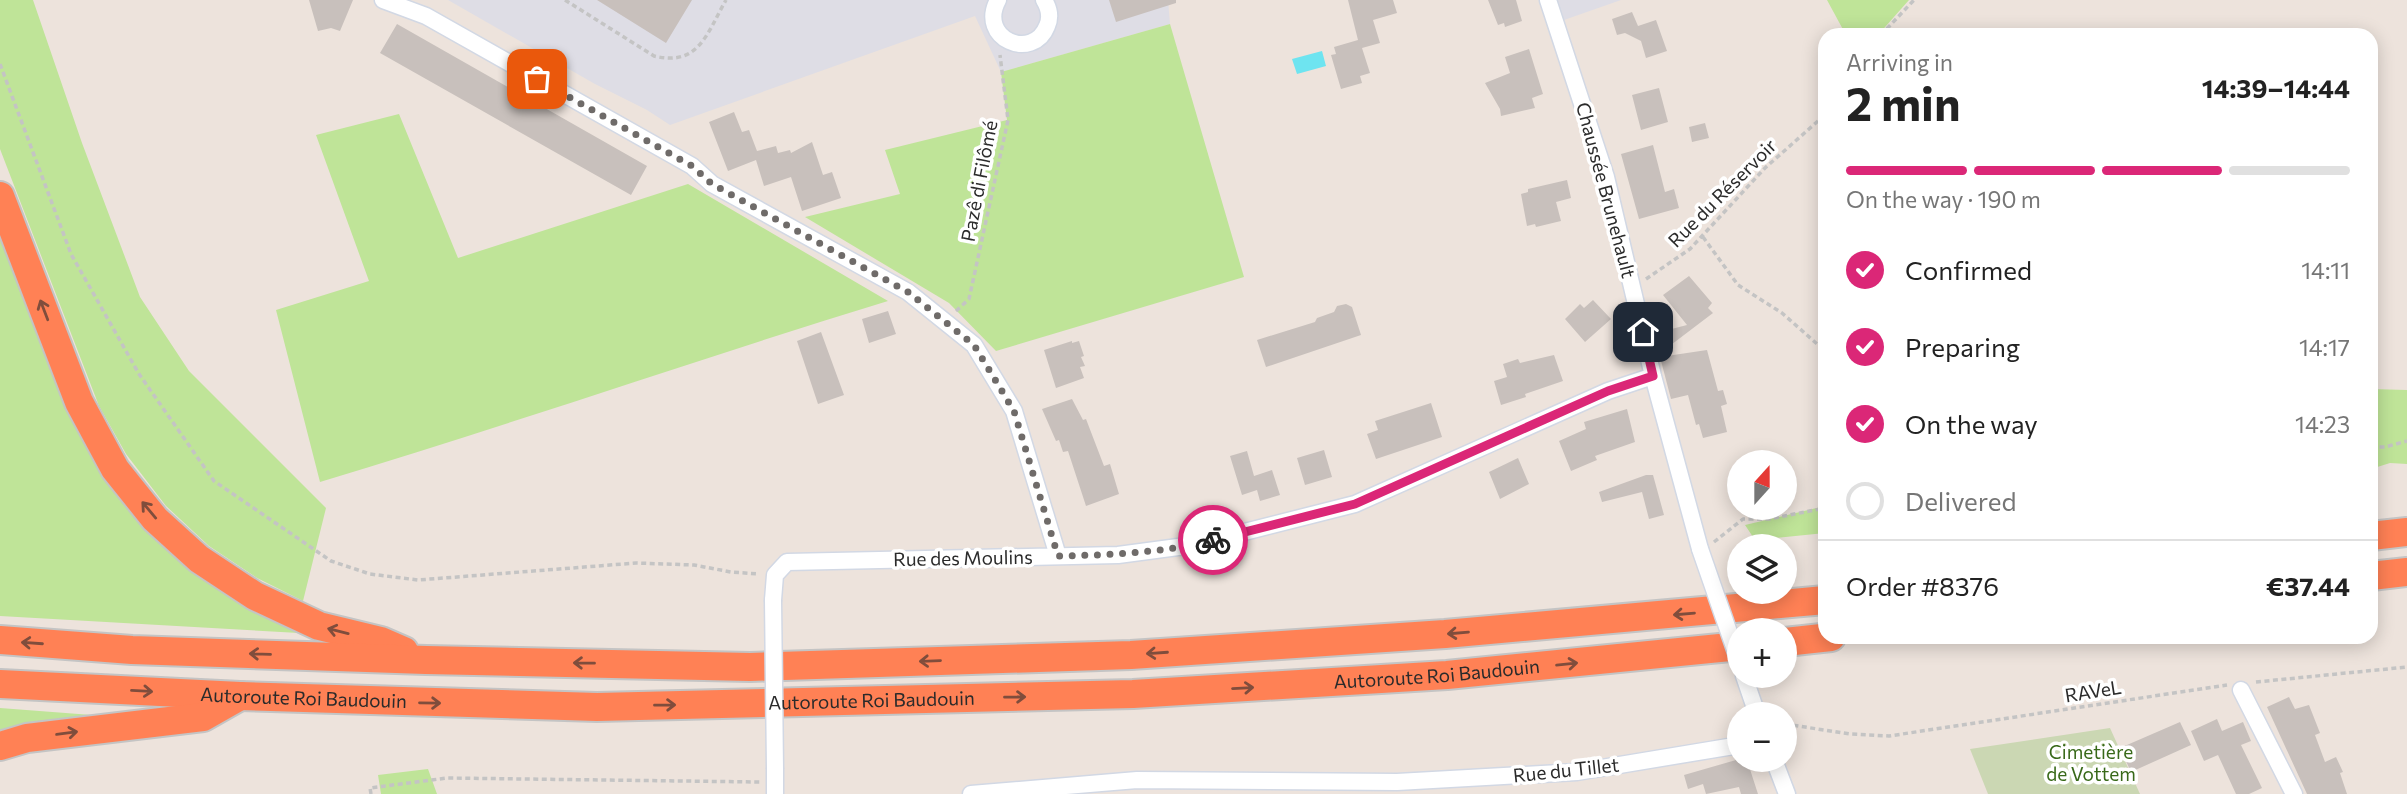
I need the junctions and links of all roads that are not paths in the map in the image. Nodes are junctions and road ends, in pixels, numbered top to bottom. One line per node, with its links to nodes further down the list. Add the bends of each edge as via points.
1 (383, 0): 9 (street, via 426,16 692,166 712,184 908,292 974,345 1014,411)
2 (998, 0): 3 (street, via 993,16 1000,34 1019,44 1037,39 1048,23)
3 (1044, 0)
4 (1548, 0): 6 (street, Chaussée Brunehault, via 1606,177)
5 (0, 196): 18 (highway, one-way to 5, via 381,641 319,626 255,596 199,559 155,519 115,469 79,402)
6 (1653, 376): 9 (street, Rue des Moulins, via 1608,391 1355,504 1193,545 1118,555); 13 (street, Chaussée Brunehault, bridge, via 1699,547)
7 (2407, 532): 8 (highway)
8 (2378, 535)
9 (1058, 556): 26 (street, Rue des Moulins, bridge, via 787,562 775,575)
10 (2407, 572): 11 (highway)
11 (2378, 575)
12 (1818, 601): 18 (highway, Autoroute Roi Baudouin, one-way to 18, via 1445,634 1131,655 750,667)
13 (1727, 627)
14 (1818, 638): 16 (highway)
15 (0, 640): 18 (highway, Autoroute Roi Baudouin, one-way to 15, via 132,650)
16 (1797, 641)
17 (1727, 647): 21 (highway, Autoroute Roi Baudouin, one-way to 17, via 597,707 1132,694 1447,675)
18 (426, 660)
19 (0, 684): 21 (highway, Autoroute Roi Baudouin, one-way to 21)
20 (2244, 685): 29 (street)
21 (240, 696): 22 (highway, one-way to 21, via 27,738 203,717)
22 (0, 746)
23 (1727, 747): 25 (street, Rue du Tillet, via 1563,773 1397,782)
24 (1779, 772): 28 (street)
25 (1137, 787): 27 (street, Rue du Tillet)
26 (775, 791)
27 (971, 794)
28 (1787, 794)
29 (2294, 794)

